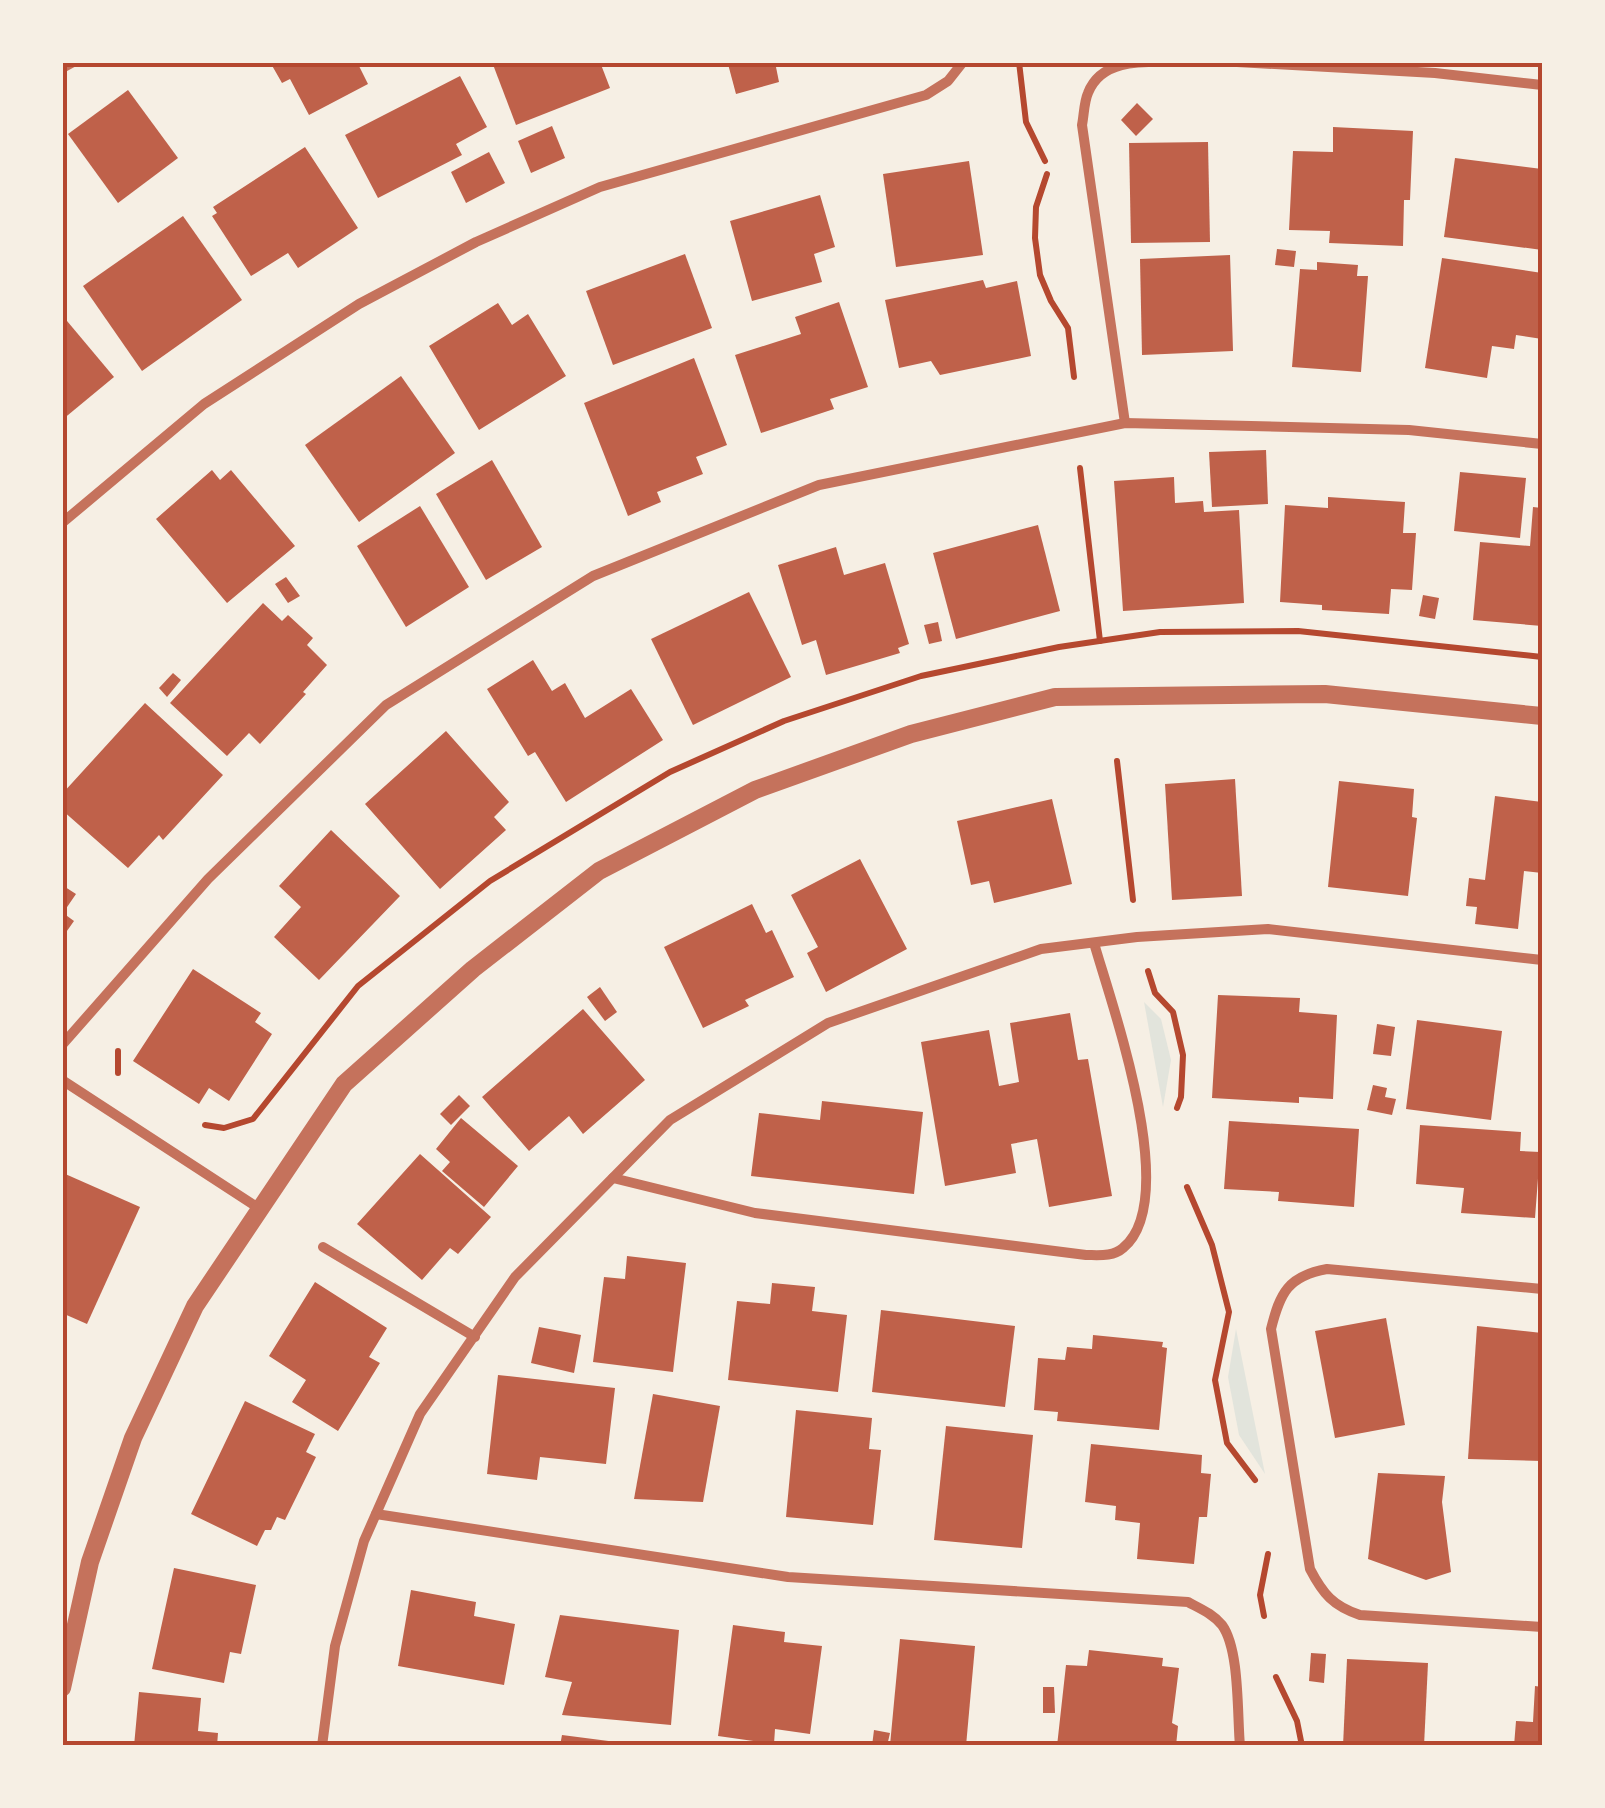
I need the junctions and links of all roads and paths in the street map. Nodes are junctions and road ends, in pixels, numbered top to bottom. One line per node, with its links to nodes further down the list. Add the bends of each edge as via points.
1 (73, 62): 6 (street)
2 (962, 62): 12 (street, via 926,95 600,187 476,242 359,304 204,404)
3 (1019, 62): 8 (path, via 1026,122 1048,177 1036,207 1040,275 1068,328)
4 (1188, 62): 9 (street, via 1114,65 1088,92 1082,125)
5 (1237, 62): 7 (street)
6 (62, 68)
7 (1542, 85)
8 (1074, 377)
9 (1125, 423): 10 (street); 11 (street, via 1409,430)
10 (1076, 433): 13 (path); 20 (street, via 818,485 593,576 386,705 208,879)
11 (1542, 444)
12 (62, 523)
13 (1100, 640)
14 (1542, 716): 25 (street, via 1325,694 1055,697 911,734 756,790 599,871 472,969 344,1084)
15 (1116, 761): 16 (path)
16 (1137, 937): 17 (street); 18 (street, via 1268,929)
17 (1094, 943): 24 (street, via 1041,950 828,1024 670,1120); 24 (street, via 1137,1092 1147,1182 1140,1228 1122,1250 1086,1255 755,1213)
18 (1542, 960)
19 (1155, 993): 22 (path, via 1173,1012 1183,1054 1182,1098)
20 (62, 1045)
21 (62, 1080): 25 (street)
22 (1171, 1121)
23 (1183, 1169): 29 (path, via 1228,1312 1215,1380 1227,1443)
24 (613, 1178): 28 (street, via 515,1276)
25 (260, 1209): 35 (street, via 195,1306 133,1438 90,1562)
26 (324, 1247): 28 (street)
27 (1542, 1289): 32 (street, via 1308,1272 1279,1298 1271,1328 1310,1569 1328,1599 1360,1615)
28 (475, 1337): 30 (street, via 420,1414)
29 (1261, 1488)
30 (376, 1514): 36 (street, via 335,1646); 37 (street, via 788,1576 1188,1602 1224,1628)
31 (1270, 1542): 33 (path, via 1260,1595)
32 (1542, 1627)
33 (1266, 1631)
34 (1272, 1666): 38 (path)
35 (62, 1688)
36 (322, 1746)
37 (1240, 1746)
38 (1302, 1746)

